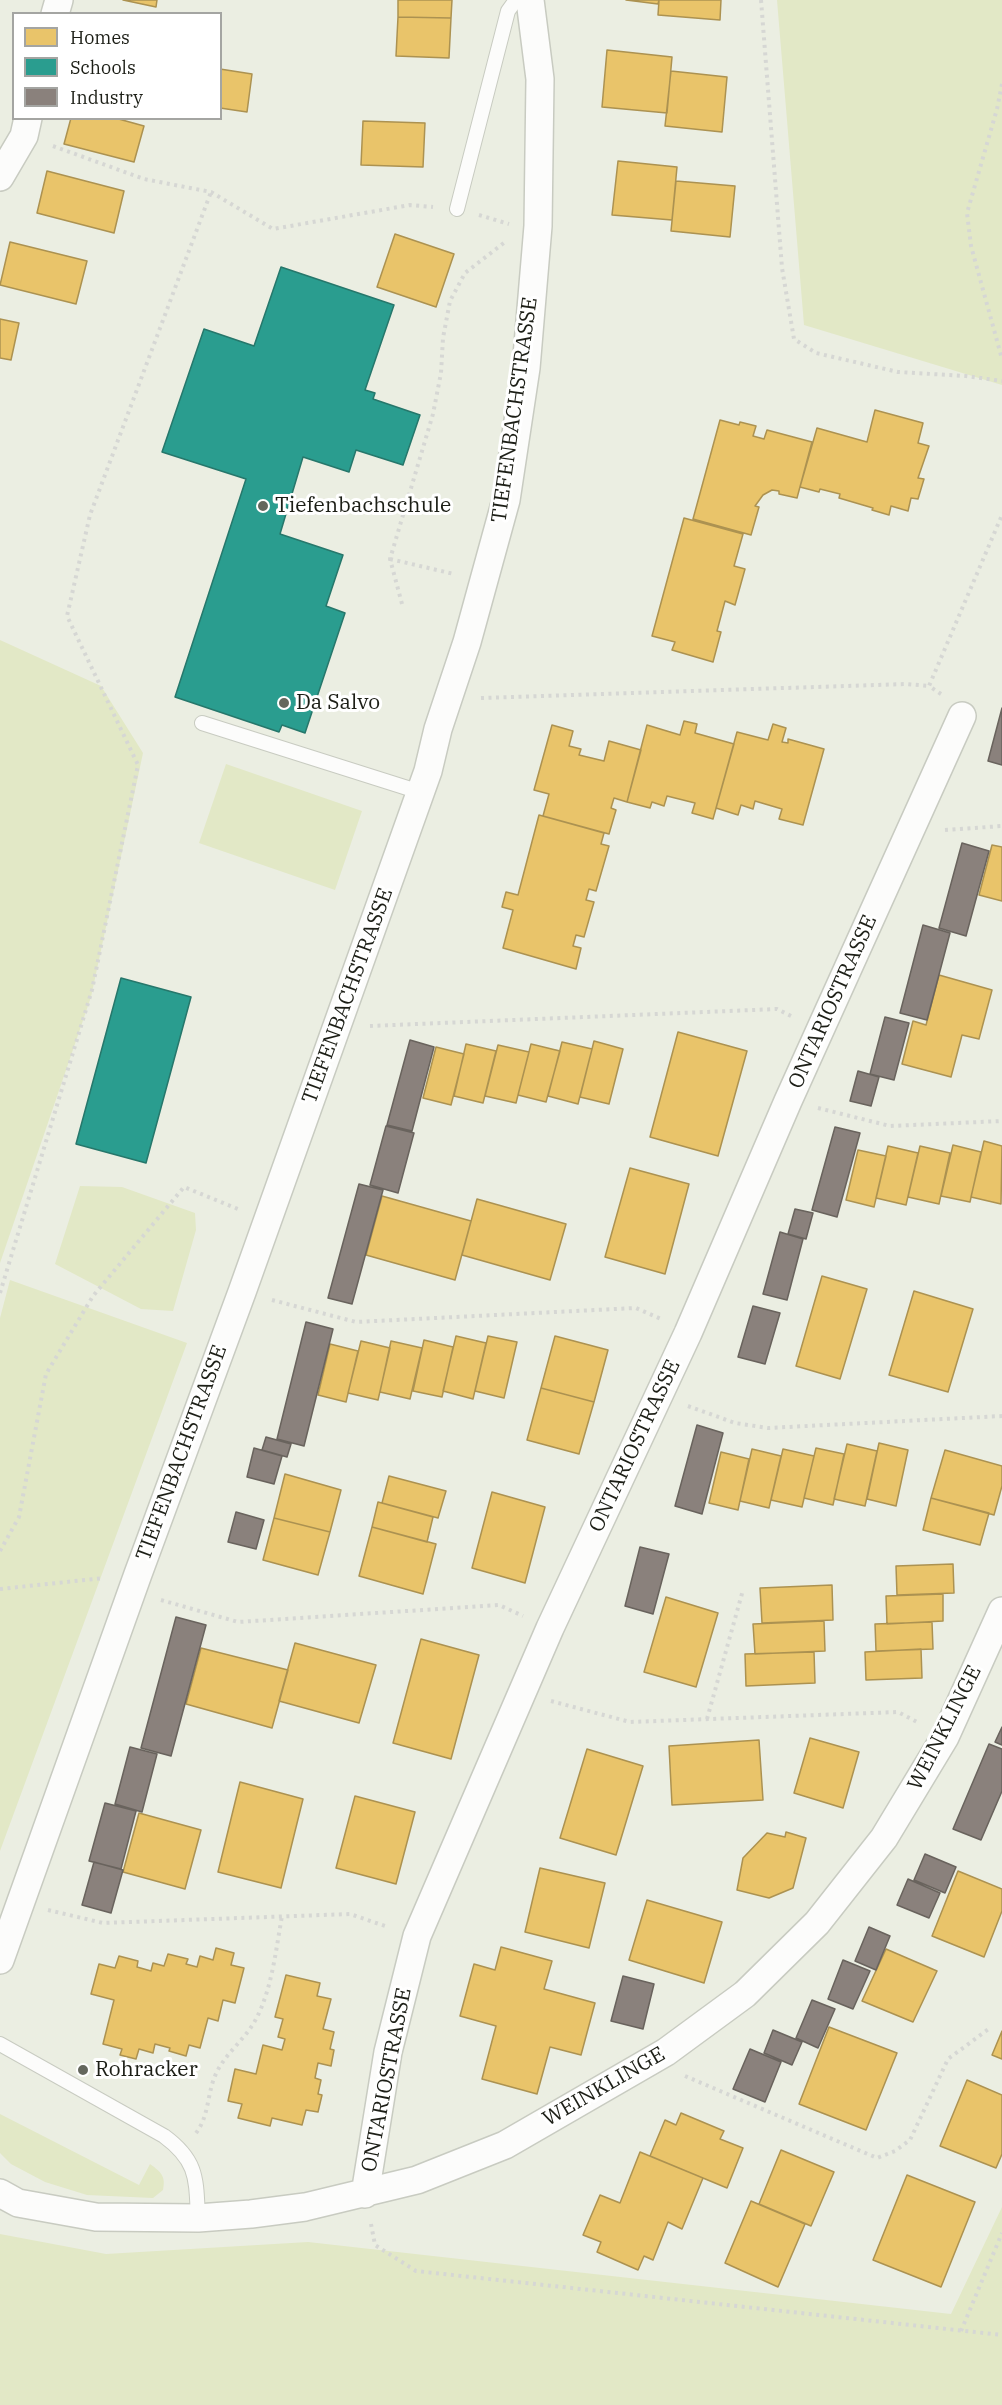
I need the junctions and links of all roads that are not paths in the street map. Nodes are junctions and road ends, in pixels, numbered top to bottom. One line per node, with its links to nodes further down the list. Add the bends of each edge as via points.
1 (516, 0): 5 (lane, via 508,10)
2 (530, 0): 8 (street, TIEFENBACHSTRASSE, via 540,79 526,368 506,500)
3 (26, 127): 4 (street)
4 (0, 177)
5 (457, 209)
6 (962, 716): 13 (street, ONTARIOSTRASSE, via 688,1332 549,1628 417,1936 388,2052)
7 (202, 723): 8 (lane)
8 (420, 792): 10 (street, TIEFENBACHSTRASSE)
9 (1002, 1611): 13 (street, WEINKLINGE, via 945,1737 884,1838 817,1923 745,1994 666,2052 505,2145 417,2180)
10 (0, 1959)
11 (0, 2044): 14 (lane, via 183,2150 196,2182)
12 (0, 2193): 14 (street, WEINKLINGE, via 18,2203 96,2217)
13 (365, 2193): 14 (street, WEINKLINGE, via 305,2206)
14 (198, 2218)

